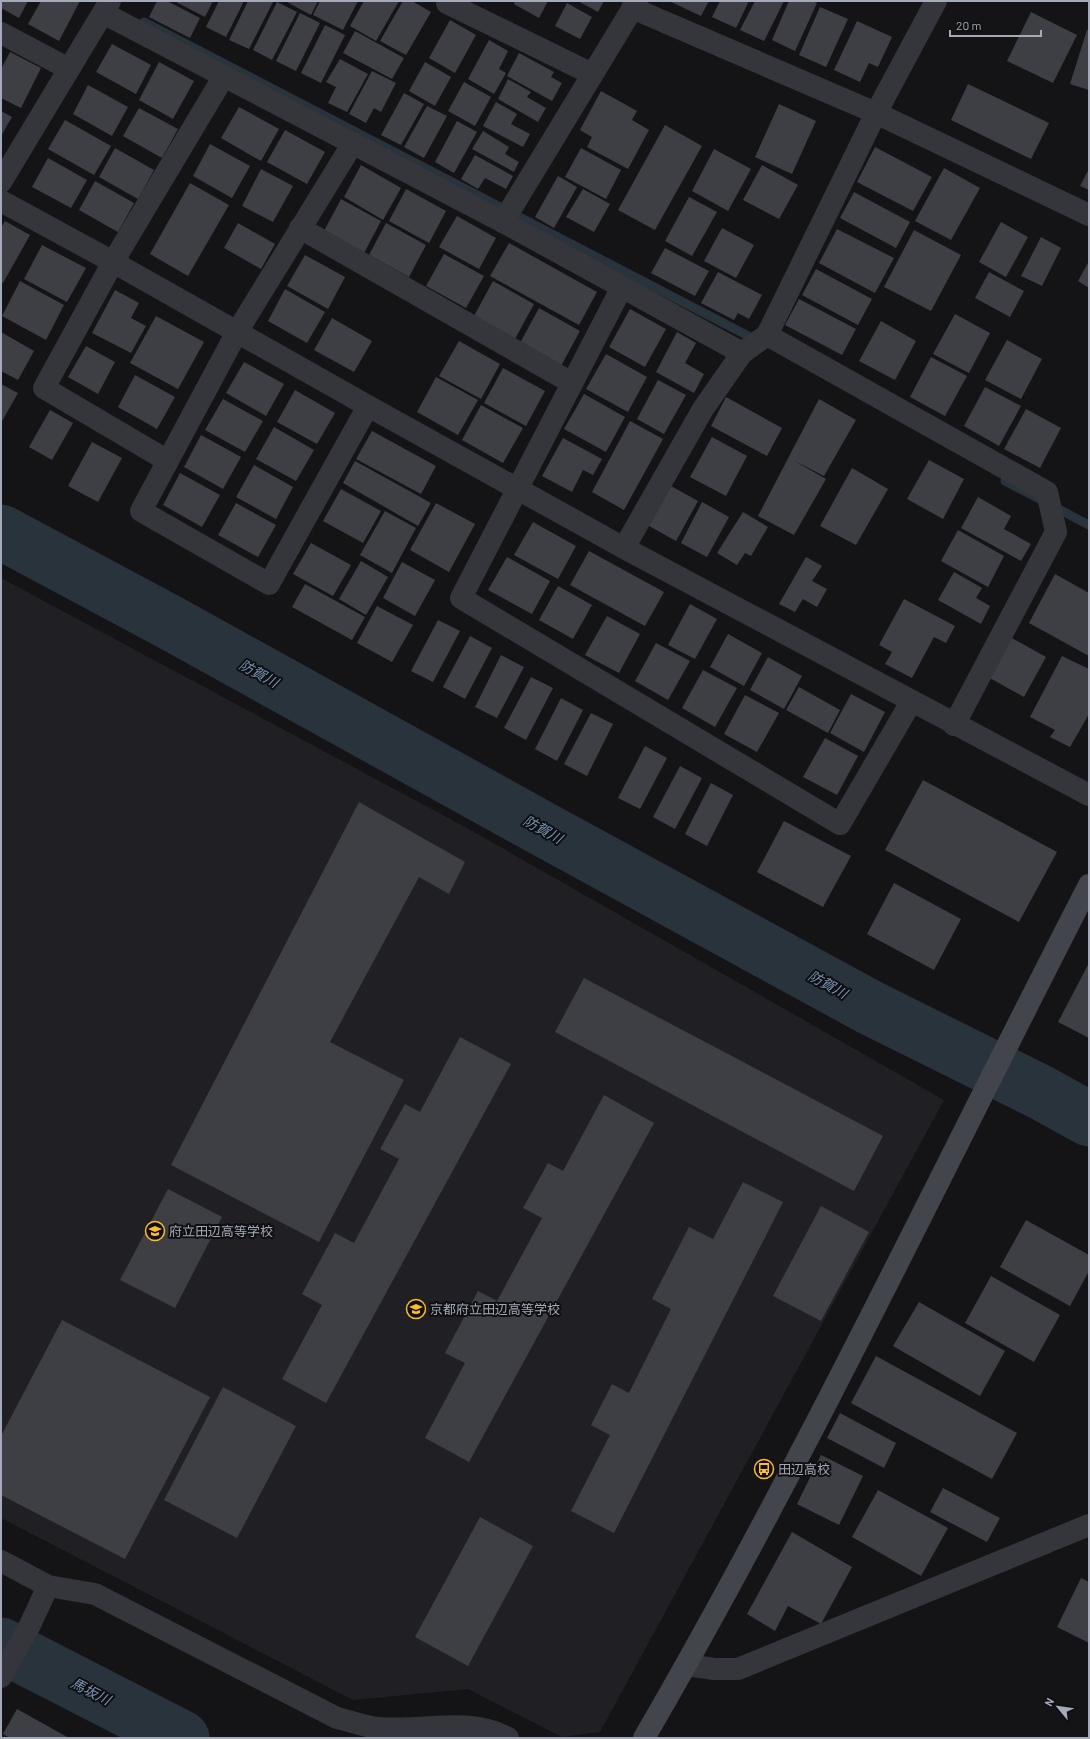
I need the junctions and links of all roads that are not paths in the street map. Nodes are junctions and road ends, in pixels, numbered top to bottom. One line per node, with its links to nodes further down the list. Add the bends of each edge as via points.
1 (936, 1): 9 (street)
2 (446, 2): 7 (street)
3 (634, 5): 7 (street); 9 (street)
4 (107, 7): 6 (street); 8 (street)
5 (1, 33): 6 (street)
6 (70, 69): 11 (street)
7 (592, 74): 14 (street)
8 (224, 76): 10 (street); 16 (street)
9 (876, 113): 13 (street); 19 (street)
10 (353, 143): 14 (street); 15 (street)
11 (1, 182)
12 (1, 201): 16 (street)
13 (1089, 214)
14 (503, 222): 17 (street)
15 (300, 228): 18 (street); 21 (street)
16 (113, 262): 18 (street); 23 (street, via 44,388)
17 (622, 287): 20 (street); 21 (street)
18 (237, 332): 22 (street); 23 (street)
19 (767, 335): 20 (street); 27 (street, via 1047,492 1056,532)
20 (742, 353): 25 (street, via 703,409)
21 (572, 383): 24 (street)
22 (368, 406): 23 (street, via 269,584 141,511); 24 (street)
23 (168, 461)
24 (517, 488): 25 (street); 26 (street, via 461,598 840,824)
25 (624, 548): 26 (street)
26 (911, 702): 27 (street)
27 (954, 725): 28 (street)
28 (1089, 795)
29 (1089, 885): 33 (street, via 789,1474)
30 (1089, 1525): 33 (street, via 738,1669)
31 (1, 1561): 32 (street)
32 (48, 1586): 34 (street); 35 (street, via 95,1594 337,1718 378,1728 461,1726 496,1731)
33 (686, 1665): 36 (street)
34 (2, 1676)
35 (508, 1738)
36 (644, 1738)

